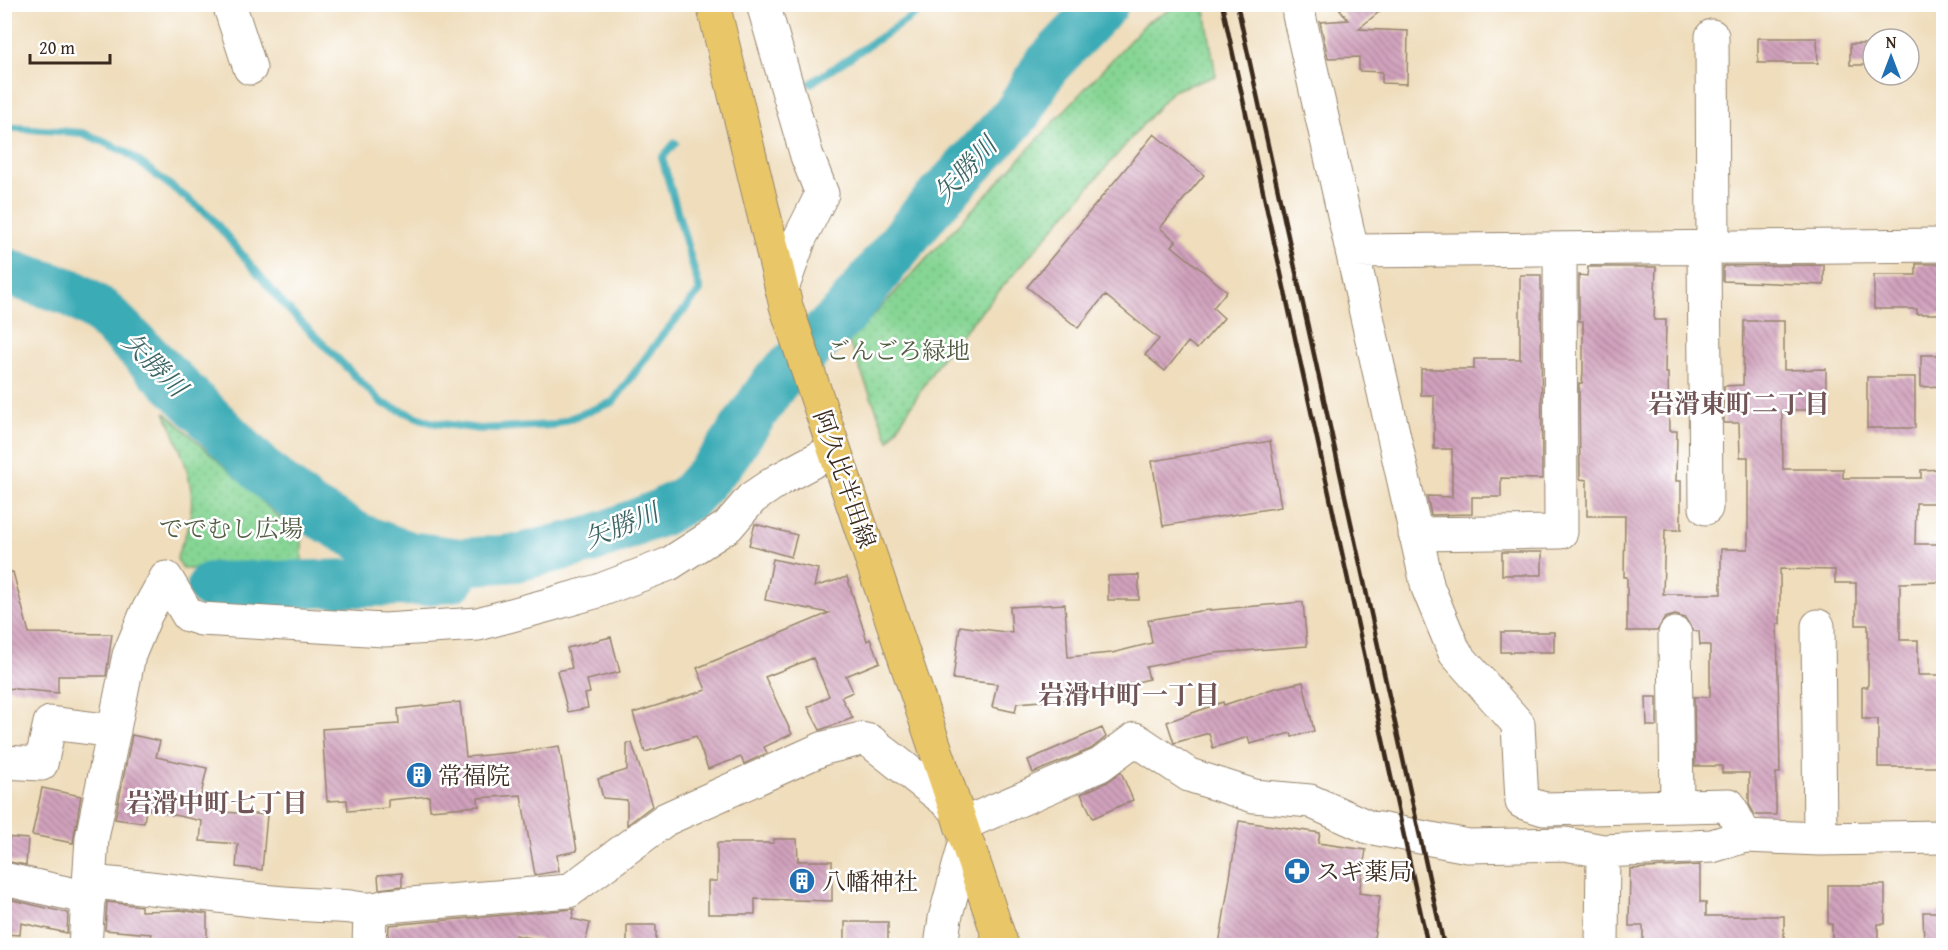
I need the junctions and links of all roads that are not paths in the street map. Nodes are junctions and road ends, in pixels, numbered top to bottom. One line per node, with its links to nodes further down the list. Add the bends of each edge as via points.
1 (229, 4): 6 (street)
2 (713, 4): 11 (main road, 阿久比半田線)
3 (763, 4): 11 (street, via 807,156 822,194 800,238)
4 (1299, 15): 10 (street)
5 (1712, 36): 8 (street)
6 (250, 68)
7 (1944, 245): 8 (street)
8 (1708, 248): 9 (street); 13 (street)
9 (1560, 250): 10 (street); 14 (street, via 1561,532)
10 (1352, 251): 14 (street)
11 (784, 297): 12 (main road, 阿久比半田線)
12 (834, 450): 17 (street, via 780,478 752,498 728,525 669,564 598,591 478,624 384,630 201,619 188,615 156,578 134,640); 20 (main road, 阿久比半田線)
13 (1706, 508)
14 (1415, 534): 19 (street, via 1428,588 1455,653 1518,724 1522,802 1544,809)
15 (1818, 626): 23 (street)
16 (1675, 634): 19 (street)
17 (114, 731): 18 (street, via 50,723 41,764); 26 (street, via 92,838)
18 (4, 762)
19 (1677, 806): 21 (street, via 1729,805)
20 (961, 825): 24 (street, via 1100,765 1135,739 1189,775 1254,796 1310,801 1368,827 1468,846 1565,844); 27 (street, via 870,741 861,739 824,748 666,819 569,891 386,906); 30 (street); 31 (main road, 阿久比半田線)
21 (1745, 836): 23 (street); 24 (street, via 1713,846)
22 (1944, 837): 23 (street)
23 (1820, 839)
24 (1603, 851): 32 (street)
25 (4, 879): 26 (street)
26 (89, 890): 27 (street, via 138,886 275,904 350,906); 28 (street)
27 (370, 912): 29 (street)
28 (85, 945)
29 (369, 945)
30 (941, 945)
31 (1002, 945)
32 (1602, 945)

